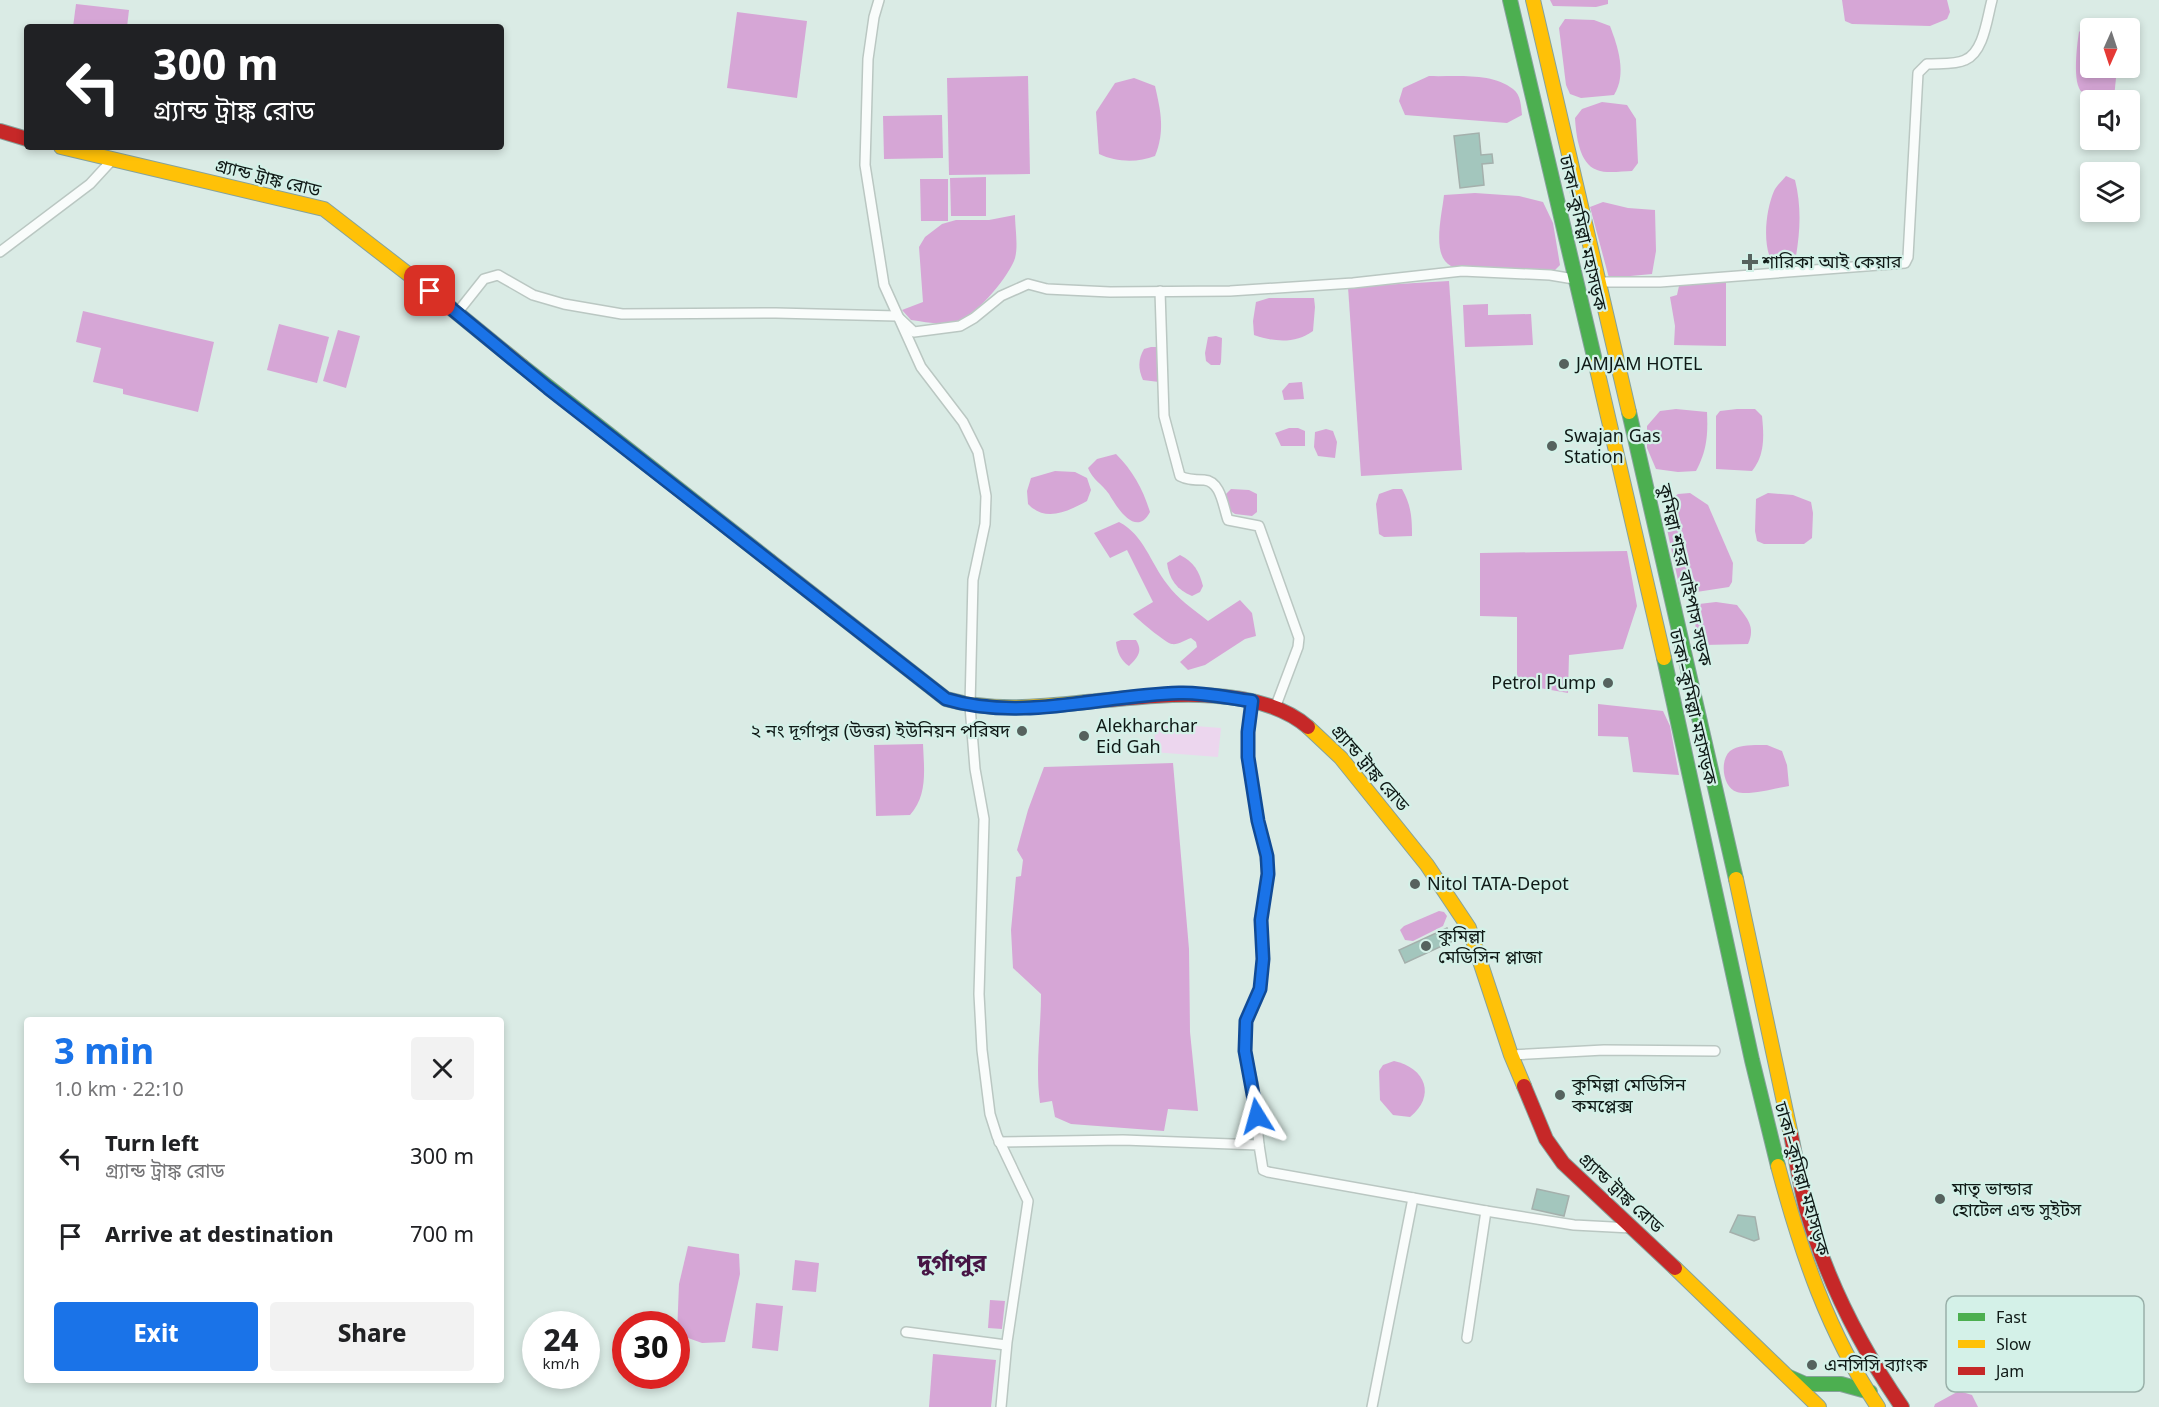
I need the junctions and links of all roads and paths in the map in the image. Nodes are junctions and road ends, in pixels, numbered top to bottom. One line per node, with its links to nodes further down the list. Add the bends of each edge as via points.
1 (879, 0): 14 (street, via 868,59 866,165 884,285)
2 (1510, 0): 10 (highway, ঢাকা–কুমিল্লা মহাসড়ক)
3 (1533, 0): 11 (highway, কুমিল্লা শহর বাইপাস সড়ক)
4 (1992, 0): 11 (street, via 1975,53 1966,60 1927,64 1918,73 1905,263 1660,282)
5 (0, 131): 6 (highway)
6 (24, 138)
7 (74, 150): 8 (highway, গ্র্যান্ড ট্রাঙ্ক রোড)
8 (113, 159): 9 (street, via 90,184); 13 (highway, গ্র্যান্ড ট্রাঙ্ক রোড, via 324,209)
9 (0, 252)
10 (1574, 279): 12 (street, via 1462,271 1278,289); 30 (highway, ঢাকা–কুমিল্লা মহাসড়ক, via 1789,1211 1831,1323)
11 (1600, 282): 31 (highway, কুমিল্লা শহর বাইপাস সড়ক, via 1712,770 1806,1207 1820,1251 1857,1335)
12 (1160, 291): 14 (street, via 1047,289 1028,284 1001,296 960,326 914,332); 17 (street, via 1164,416 1180,476 1211,481 1228,520 1259,526 1299,638)
13 (457, 313): 14 (street, via 484,279 498,275 533,295 622,314); 16 (highway, গ্র্যান্ড ট্রাঙ্ক রোড, via 926,685 946,699)
14 (897, 316): 16 (street, via 921,367 963,422 978,452 986,496 985,524 973,580)
15 (1252, 701): 16 (highway, গ্র্যান্ড ট্রাঙ্ক রোড, via 1180,693 1029,708); 17 (highway, গ্র্যান্ড ট্রাঙ্ক রোড); 21 (street, via 1248,757 1268,874 1261,920 1260,989 1246,1021 1245,1041)
16 (970, 706): 20 (street, via 984,819 979,994 982,1050 990,1114)
17 (1275, 708): 19 (highway, গ্র্যান্ড ট্রাঙ্ক রোড, via 1305,724 1341,758 1456,907 1469,928)
18 (1715, 1051): 19 (street, via 1604,1050)
19 (1511, 1055): 24 (highway, গ্র্যান্ড ট্রাঙ্ক রোড, via 1546,1139 1574,1175)
20 (999, 1142): 21 (street, via 1123,1140); 27 (street, via 1028,1201)
21 (1259, 1145): 22 (street, via 1261,1166 1268,1172)
22 (1413, 1198): 23 (street); 34 (street)
23 (1486, 1211): 24 (street, via 1574,1225); 26 (street)
24 (1633, 1228): 28 (highway, গ্র্যান্ড ট্রাঙ্ক রোড)
25 (906, 1332): 27 (street)
26 (1467, 1338)
27 (1006, 1345): 33 (street)
28 (1785, 1375): 29 (highway, গ্র্যান্ড ট্রাঙ্ক রোড); 32 (highway, গ্র্যান্ড ট্রাঙ্ক রোড)
29 (1818, 1385): 30 (highway, গ্র্যান্ড ট্রাঙ্ক রোড, via 1841,1384); 32 (highway)
30 (1867, 1391): 31 (highway, গ্র্যান্ড ট্রাঙ্ক রোড); 35 (highway, ঢাকা–কুমিল্লা মহাসড়ক)
31 (1890, 1391): 36 (highway)
32 (1814, 1403)
33 (1001, 1407)
34 (1372, 1407)
35 (1878, 1407)
36 (1902, 1407)

